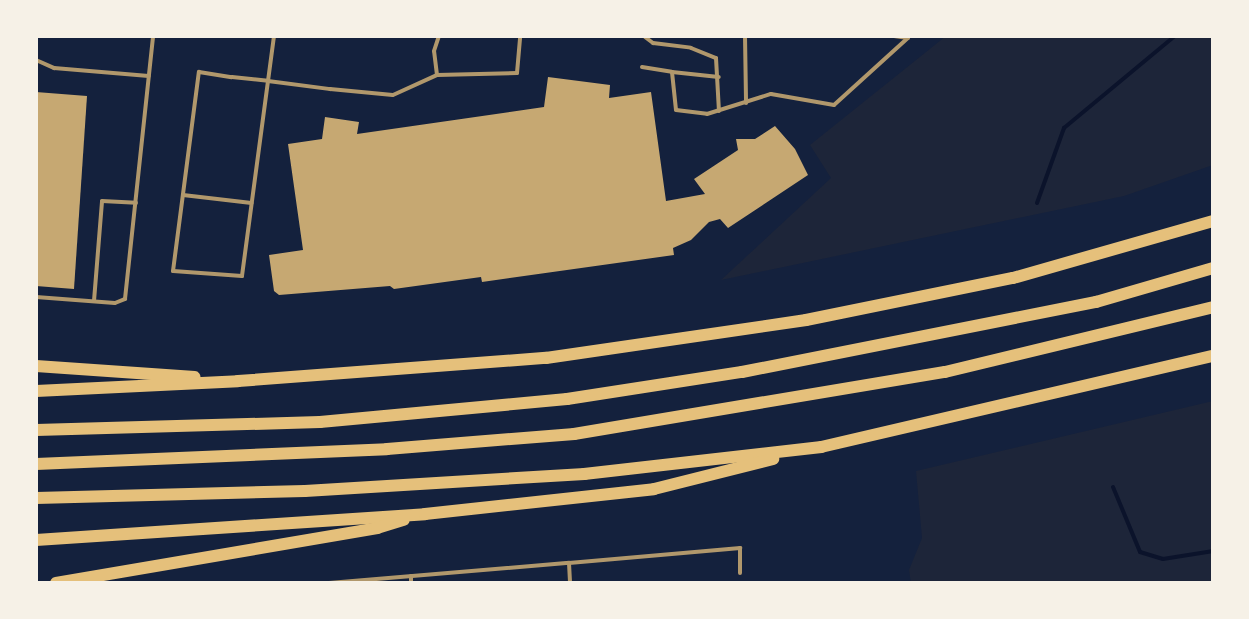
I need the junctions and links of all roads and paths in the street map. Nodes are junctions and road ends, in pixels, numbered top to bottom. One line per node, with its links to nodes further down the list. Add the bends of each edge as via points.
1 (153, 36): 16 (lane)
2 (274, 36): 18 (lane)
3 (439, 36): 15 (lane, via 434,51)
4 (520, 36): 15 (lane, via 517,73)
5 (637, 36): 11 (lane)
6 (652, 36): 11 (lane)
7 (687, 36): 8 (lane)
8 (713, 36)
9 (745, 36): 19 (lane)
10 (894, 36): 19 (lane, via 908,38 834,105 771,94)
11 (645, 37): 17 (lane, via 653,43 691,48 716,58)
12 (36, 60): 16 (lane, via 54,68)
13 (642, 67): 14 (lane)
14 (672, 72): 17 (lane); 20 (lane, via 676,110 707,114)
15 (436, 75): 18 (lane, via 393,95)
16 (149, 76): 23 (lane)
17 (718, 76): 20 (lane)
18 (268, 81): 21 (lane, via 199,72); 22 (lane)
19 (746, 103): 20 (lane)
20 (719, 111)
21 (183, 195): 22 (lane); 22 (lane, via 173,271 242,276)
22 (252, 202)
23 (136, 203): 27 (lane, via 125,299 115,303); 27 (lane, via 102,201)
24 (1213, 221): 31 (highway, via 1013,278 806,320 546,358)
25 (1213, 268): 33 (highway, via 1096,302 742,372 567,399 320,422)
26 (36, 297): 27 (lane)
27 (94, 301)
28 (1213, 307): 35 (highway, via 945,372 574,434 387,449)
29 (1213, 356): 34 (highway)
30 (36, 366): 31 (highway)
31 (238, 381): 32 (highway)
32 (36, 391)
33 (36, 430)
34 (821, 447): 36 (highway, via 584,474 305,492); 37 (highway, via 654,489)
35 (36, 464)
36 (36, 498)
37 (425, 514): 38 (highway); 42 (highway, via 377,528)
38 (36, 540)
39 (569, 563): 40 (lane, via 740,548); 41 (lane); 45 (lane)
40 (740, 573)
41 (411, 576): 43 (lane); 44 (lane)
42 (56, 583)
43 (329, 583)
44 (411, 583)
45 (570, 583)

